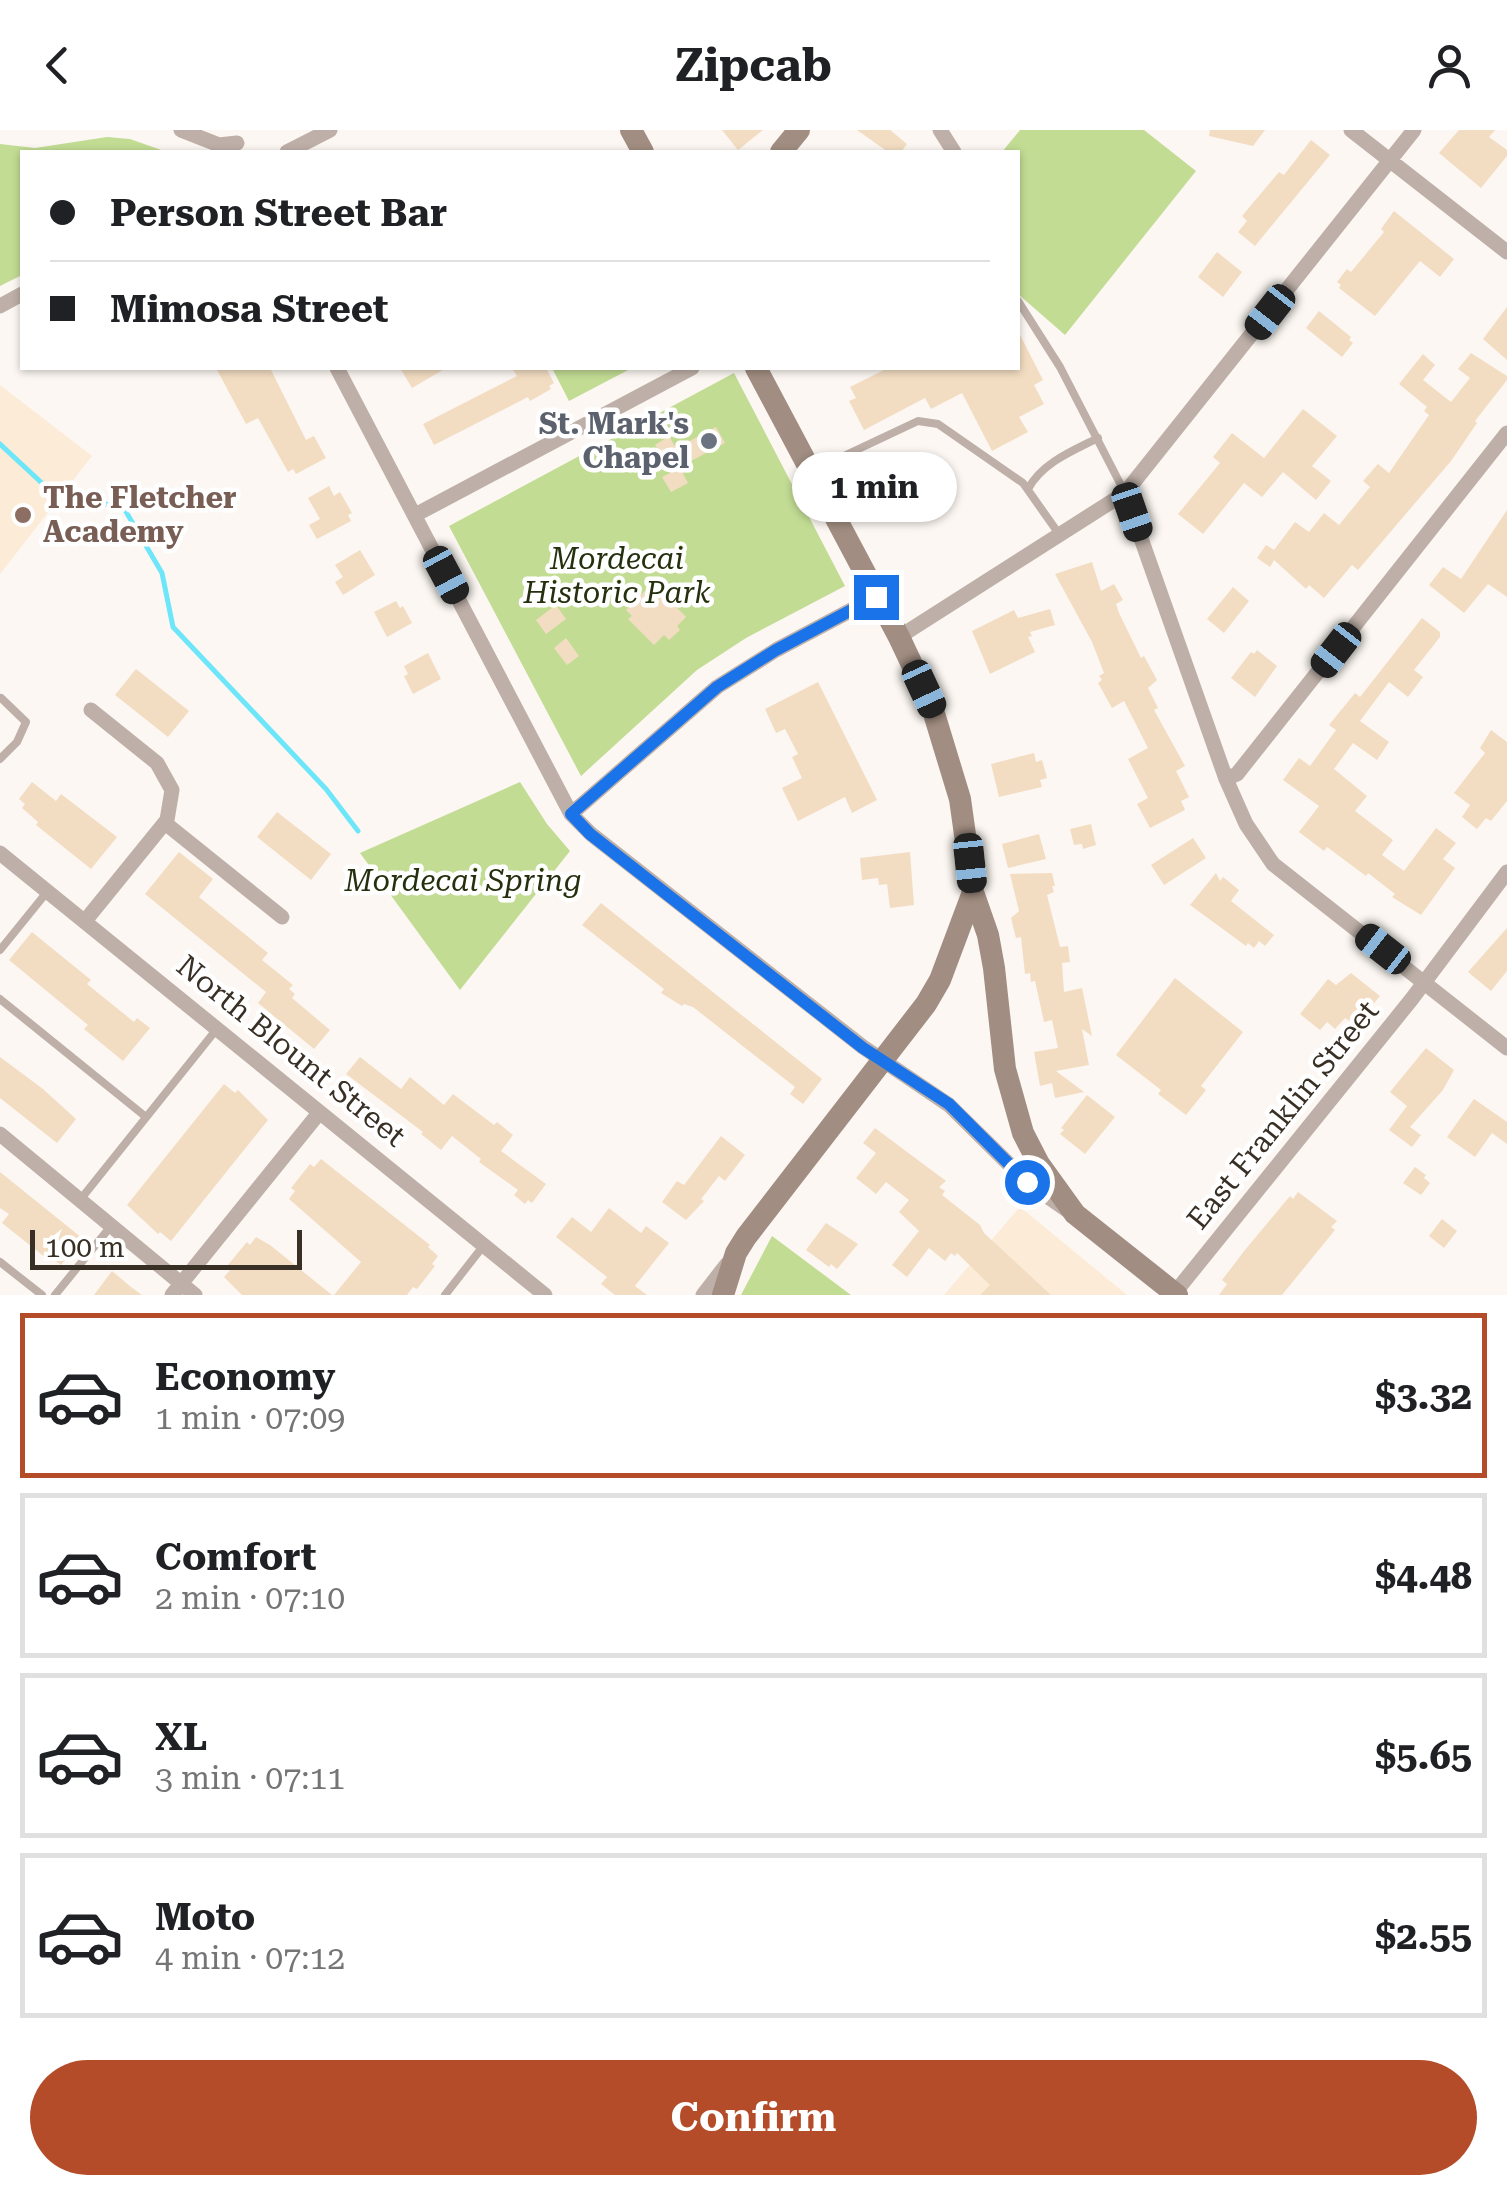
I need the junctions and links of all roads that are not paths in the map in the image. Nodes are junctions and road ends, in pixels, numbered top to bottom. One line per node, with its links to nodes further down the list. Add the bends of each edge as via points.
1 (182, 130): 6 (street, via 219,145)
2 (330, 130): 7 (street)
3 (799, 130): 8 (main road)
4 (1350, 130): 9 (street)
5 (1414, 130): 9 (street)
6 (239, 142)
7 (291, 150)
8 (783, 150)
9 (1390, 161): 10 (street); 19 (street)
10 (1507, 252)
11 (1020, 304): 16 (lane)
12 (338, 370): 20 (street)
13 (688, 370): 20 (street)
14 (757, 370): 17 (main road)
15 (1507, 432): 27 (street, via 1237,774)
16 (1098, 438): 18 (lane, via 1054,461); 19 (lane)
17 (810, 472): 18 (lane, via 918,421 938,424); 22 (main road)
18 (1028, 490): 21 (lane)
19 (1125, 493): 21 (street); 27 (street)
20 (415, 515): 28 (street)
21 (1060, 535): 23 (street)
22 (876, 597): 23 (main road); 28 (street, via 717,687)
23 (899, 637): 33 (main road, via 955,778)
24 (1, 698): 26 (lane, via 26,722)
25 (91, 710): 29 (street, via 157,764 172,790)
26 (0, 759)
27 (1226, 779): 37 (street, via 1273,864)
28 (571, 814): 41 (street)
29 (165, 823): 34 (street); 35 (street)
30 (0, 853): 32 (street, North Blount Street)
31 (1507, 872): 37 (street, East Franklin Street)
32 (48, 891): 35 (street, North Blount Street); 36 (lane)
33 (973, 892): 41 (main road, via 940,980); 46 (main road, via 991,952 1012,1099 1039,1164)
34 (282, 917)
35 (85, 921): 39 (street, North Blount Street)
36 (0, 950)
37 (1423, 980): 40 (street); 52 (street, East Franklin Street)
38 (0, 999): 43 (lane)
39 (216, 1030): 42 (street, North Blount Street); 43 (lane)
40 (1507, 1048)
41 (884, 1060): 46 (street, via 949,1104 1027,1182); 49 (main road)
42 (319, 1113): 48 (street, North Blount Street); 51 (street)
43 (146, 1118): 45 (lane)
44 (0, 1134): 45 (street)
45 (80, 1200): 47 (street)
46 (1075, 1214): 52 (main road)
47 (111, 1226): 51 (street); 54 (lane)
48 (484, 1245): 56 (lane); 57 (street, North Blount Street)
49 (741, 1245): 58 (street); 59 (main road)
50 (0, 1262): 53 (lane)
51 (177, 1290): 55 (street)
52 (1175, 1294)
53 (42, 1295)
54 (56, 1295)
55 (195, 1295)
56 (445, 1295)
57 (545, 1295)
58 (704, 1295)
59 (723, 1295)

